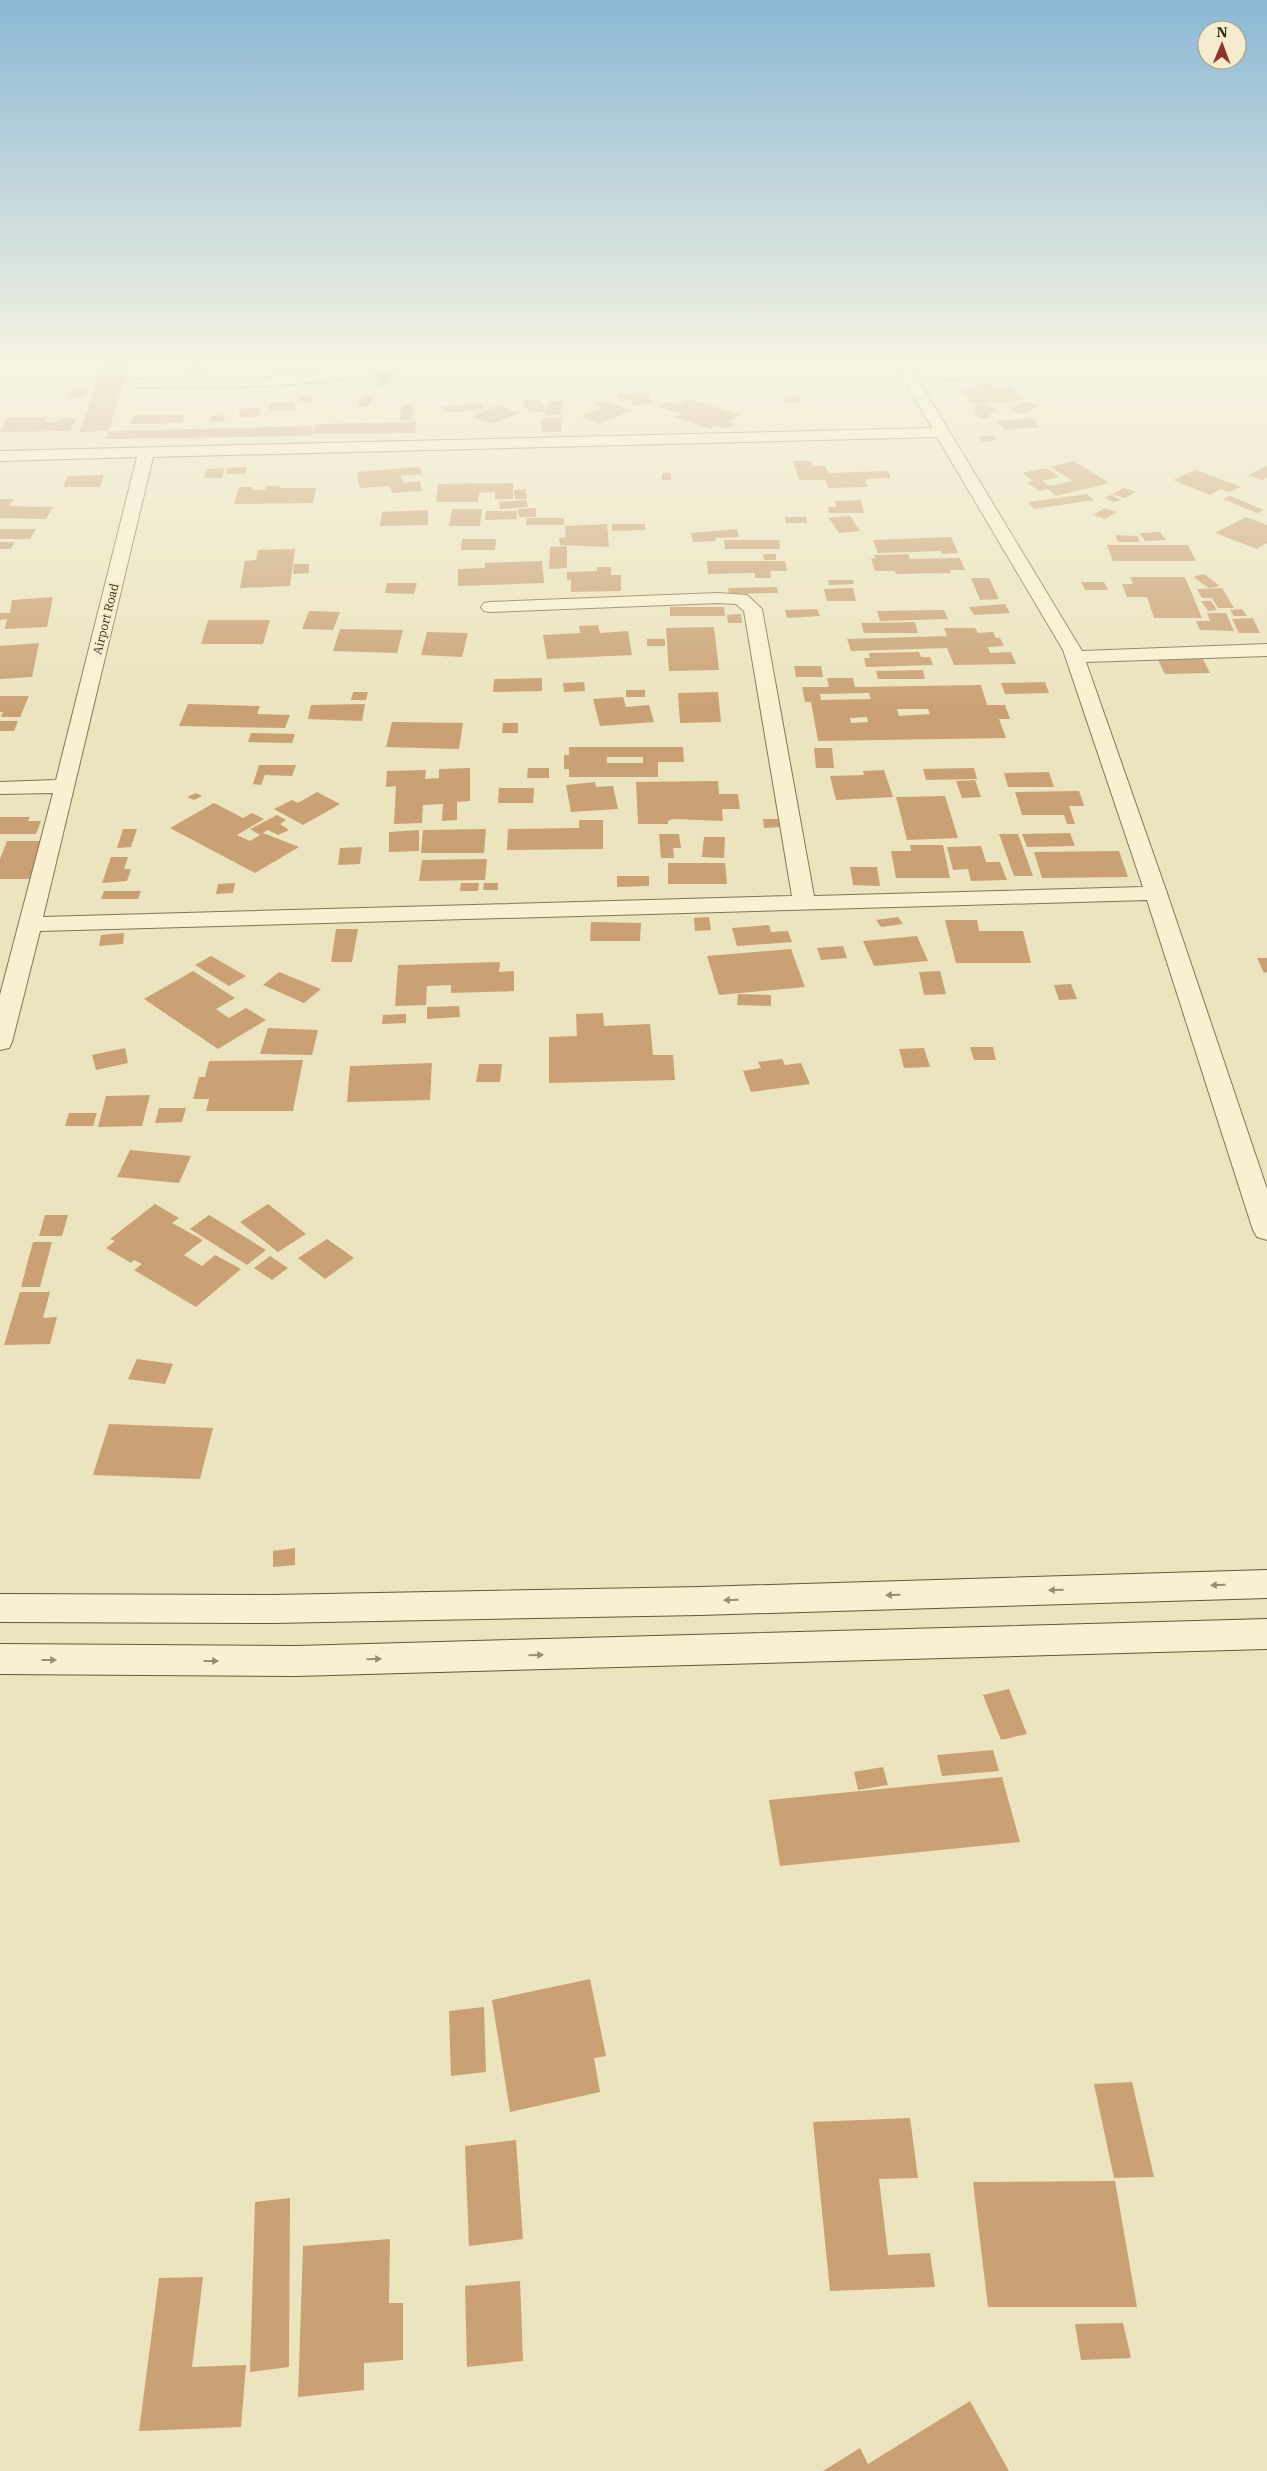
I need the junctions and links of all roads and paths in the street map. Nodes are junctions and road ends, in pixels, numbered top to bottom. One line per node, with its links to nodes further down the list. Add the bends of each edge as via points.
1 (140, 478): 6 (street, Airport Road)
2 (968, 478): 5 (street)
3 (490, 607): 9 (street, via 718,598 741,600 753,609)
4 (1267, 650): 5 (street)
5 (1074, 657): 8 (street)
6 (65, 786): 7 (street); 10 (street, Airport Road)
7 (0, 788)
8 (1156, 893): 9 (street); 12 (street)
9 (804, 902): 10 (street)
10 (30, 924): 11 (street, Airport Road)
11 (0, 1042)
12 (1267, 1230)
13 (1267, 1584): 14 (street, one-way to 14, via 312,1609)
14 (0, 1608)
15 (1267, 1634): 16 (street, one-way to 15, via 296,1661)
16 (0, 1660)

